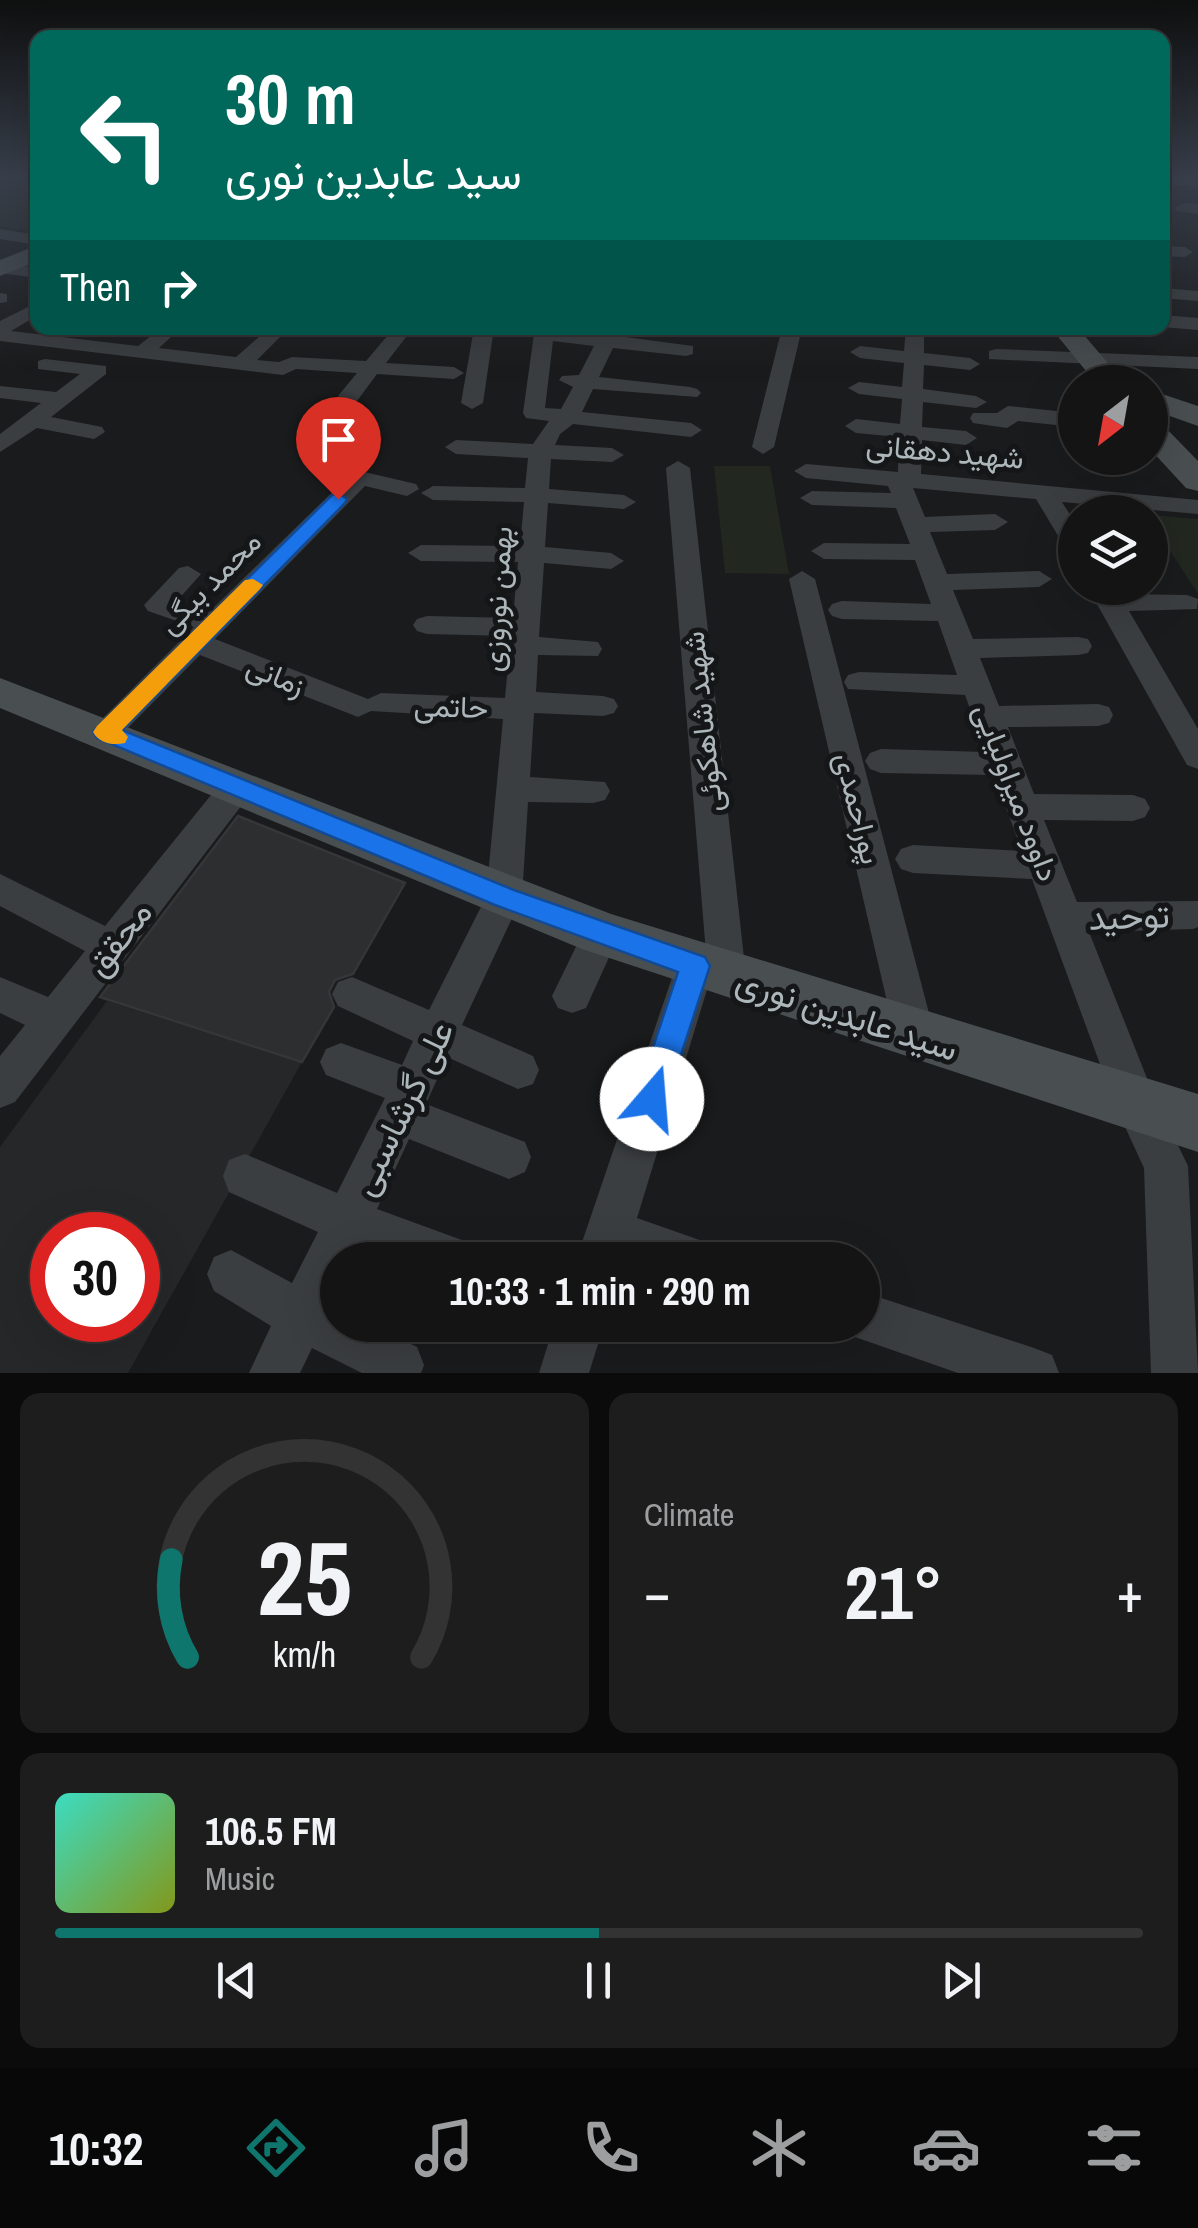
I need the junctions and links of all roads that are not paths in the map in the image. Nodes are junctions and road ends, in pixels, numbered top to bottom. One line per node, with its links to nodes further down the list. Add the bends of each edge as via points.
1 (1170, 251): 2 (street)
2 (1184, 252)
3 (30, 256): 4 (main road)
4 (1, 269): 5 (street)
5 (30, 272)
6 (1170, 294): 7 (street)
7 (1198, 296)
8 (30, 314): 11 (street)
9 (1170, 321): 10 (street)
10 (1198, 324)
11 (0, 332): 25 (street)
12 (163, 335): 25 (street)
13 (271, 335): 29 (street)
14 (393, 335): 22 (street)
15 (398, 335): 35 (street)
16 (483, 335): 46 (street)
17 (536, 335): 37 (street)
18 (609, 335): 23 (street); 38 (street)
19 (790, 335): 59 (street)
20 (915, 335): 27 (street, داوود میراولیایی)
21 (1071, 335): 33 (main road)
22 (362, 340)
23 (686, 350)
24 (860, 352): 27 (street)
25 (140, 354): 29 (street)
26 (996, 356): 32 (street)
27 (914, 358): 30 (street); 42 (street, داوود میراولیایی)
28 (1198, 363): 34 (street)
29 (240, 364): 35 (street)
30 (970, 364)
31 (45, 365): 44 (street, via 99,370)
32 (1078, 365)
33 (1102, 365)
34 (1161, 365)
35 (372, 368): 36 (street); 43 (street)
36 (454, 373)
37 (541, 376): 38 (street); 48 (street, via 534,413)
38 (586, 382): 41 (street); 48 (street)
39 (860, 388): 42 (street)
40 (0, 392): 44 (street)
41 (690, 393)
42 (912, 394): 50 (street, via 1007,421 1008,413); 55 (street, داوود میراولیایی)
43 (349, 396)
44 (58, 400): 51 (street)
45 (82, 404): 52 (street)
46 (472, 404)
47 (1168, 406): 49 (main road)
48 (568, 417): 54 (street); 62 (street, via 551,430)
49 (1198, 417)
50 (1058, 418)
51 (32, 420): 52 (street); 58 (street)
52 (56, 425): 56 (street)
53 (856, 426): 55 (street)
54 (691, 430)
55 (912, 431): 57 (street); 76 (street, داوود میراولیایی)
56 (94, 432)
57 (966, 438)
58 (0, 445)
59 (763, 447)
60 (1172, 447): 66 (main road)
61 (456, 448): 62 (street, via 492,442)
62 (540, 452): 63 (street); 70 (street, بهمن نوروزی)
63 (612, 455)
64 (678, 468): 119 (street, شهید شاهکوئی)
65 (806, 471): 76 (street, شهید دهقانی)
66 (1198, 481)
67 (407, 490): 89 (street, محمد بیگی, via 360,478)
68 (1044, 493): 73 (street, شهید دهقانی); 74 (street); 76 (street, شهید دهقانی)
69 (433, 494): 70 (street)
70 (536, 495): 72 (street); 79 (street, بهمن نوروزی)
71 (812, 498): 76 (street)
72 (624, 502)
73 (1198, 507)
74 (1058, 516)
75 (995, 522): 76 (street)
76 (920, 533): 77 (street); 82 (street); 87 (street); 93 (street, داوود میراولیایی)
77 (824, 551)
78 (420, 552): 79 (street)
79 (532, 554): 80 (street); 90 (street, بهمن نوروزی)
80 (611, 561)
81 (188, 574): 89 (street, زمانی, via 158,604)
82 (1040, 579)
83 (802, 580): 125 (street, پوراحمدی)
84 (1168, 600): 85 (street)
85 (1187, 602)
86 (1112, 605): 103 (street)
87 (842, 610)
88 (427, 626): 90 (street)
89 (204, 633): 97 (street, زمانی); 102 (street, محمد بیگی)
90 (526, 636): 92 (street); 98 (street, بهمن نوروزی)
91 (1078, 646): 93 (street)
92 (588, 649)
93 (963, 649): 95 (street, داوود میراولیایی)
94 (859, 682): 95 (street)
95 (976, 685): 101 (street, داوود میراولیایی)
96 (5, 700): 102 (main road, سید عابدین نوری)
97 (369, 705): 98 (street, حاتمی)
98 (520, 705): 99 (street, حاتمی); 107 (street, بهمن نوروزی)
99 (604, 706)
100 (1098, 715): 101 (street)
101 (988, 717): 105 (street, داوود میراولیایی)
102 (105, 732): 106 (main road, سید عابدین نوری)
103 (1195, 746)
104 (882, 762): 105 (street)
105 (1006, 764): 109 (street, داوود میراولیایی)
106 (236, 788): 114 (main road, سید عابدین نوری); 118 (street, محقق)
107 (514, 788): 108 (street); 114 (street, بهمن نوروزی)
108 (593, 792)
109 (1022, 807): 110 (street); 112 (street, داوود میراولیایی)
110 (1133, 808)
111 (914, 860): 112 (street)
112 (1045, 866): 116 (street, داوود میراولیایی)
113 (0, 889): 118 (street)
114 (504, 898): 117 (main road, سید عابدین نوری); 124 (street, علی گرشاسبی)
115 (1193, 914): 116 (street, توحید)
116 (1064, 918): 130 (street, داوود میراولیایی)
117 (601, 933): 119 (main road, سید عابدین نوری); 122 (street)
118 (111, 946): 123 (street, محقق)
119 (711, 971): 125 (main road, سید عابدین نوری); 136 (street)
120 (0, 994): 123 (street)
121 (352, 994): 124 (street)
122 (572, 996)
123 (54, 1019): 128 (street, محقق)
124 (438, 1034): 127 (street); 129 (street, علی گرشاسبی)
125 (915, 1036): 130 (main road, سید عابدین نوری)
126 (342, 1062): 129 (street)
127 (518, 1070)
128 (0, 1088)
129 (406, 1101): 132 (street); 134 (street, علی گرشاسبی)
130 (1136, 1106): 131 (main road, سید عابدین نوری); 145 (street, داوود میراولیایی, via 1166,1166)
131 (1198, 1123)
132 (510, 1157)
133 (245, 1176): 134 (street)
134 (347, 1221): 135 (street); 138 (street, علی گرشاسبی)
135 (404, 1242)
136 (607, 1242)
137 (231, 1274): 138 (street)
138 (302, 1316): 141 (street); 142 (street, علی گرشاسبی)
139 (880, 1323): 144 (street)
140 (574, 1342): 143 (street)
141 (399, 1365)
142 (274, 1373)
143 (564, 1373)
144 (1034, 1373)
145 (1176, 1373)

